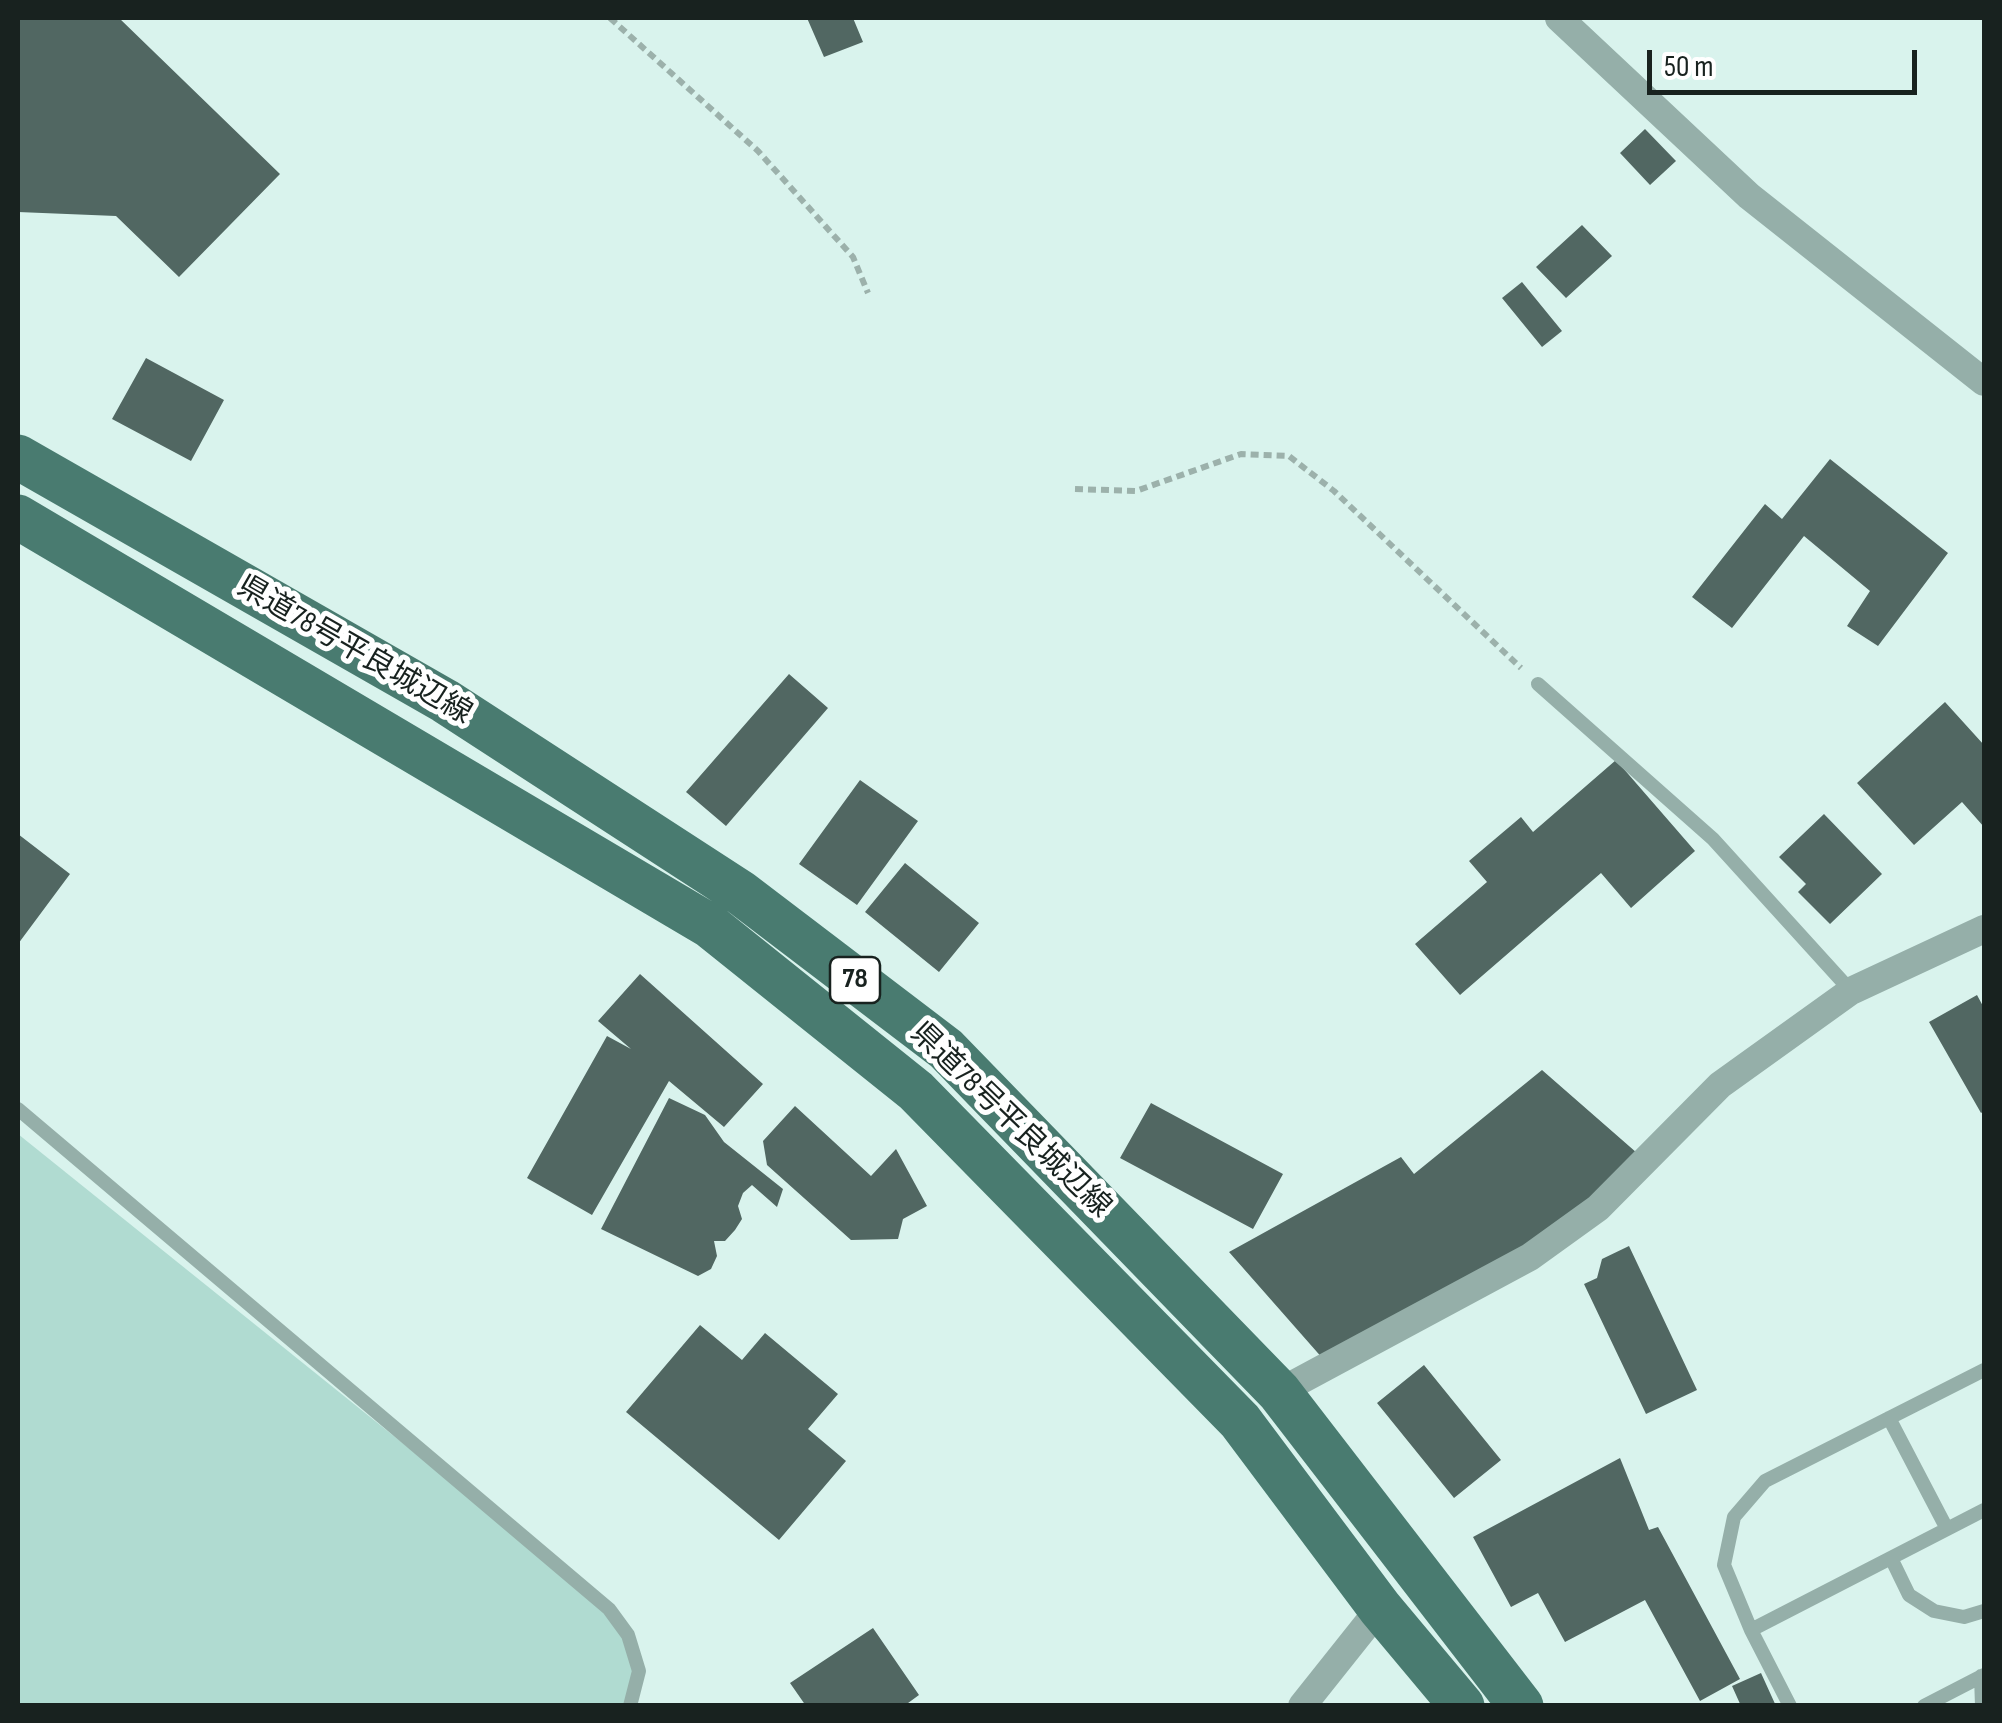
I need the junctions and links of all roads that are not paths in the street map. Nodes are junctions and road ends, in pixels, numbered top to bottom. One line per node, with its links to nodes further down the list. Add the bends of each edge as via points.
1 (1559, 18): 2 (street, via 1750,196)
2 (1984, 382)
3 (18, 458): 10 (main road, 県道78号平良城辺線 / 78, via 444,702 756,905 946,1049)
4 (18, 517): 15 (main road, 県道78号平良城辺線 / 78, via 740,949 916,1091 1240,1421)
5 (1538, 684): 7 (lane, via 1713,839)
6 (1984, 929): 7 (street)
7 (1852, 991): 10 (street, via 1720,1085 1598,1208 1530,1257)
8 (18, 1109): 19 (lane, via 609,1609 628,1634 639,1671)
9 (1984, 1370): 11 (lane)
10 (1279, 1392): 22 (main road, 県道78号平良城辺線 / 78)
11 (1890, 1418): 13 (lane); 17 (lane, via 1765,1481 1734,1516 1724,1565)
12 (1984, 1510): 13 (lane)
13 (1947, 1530): 14 (lane)
14 (1891, 1558): 16 (lane, via 1910,1595 1934,1611 1964,1617); 17 (lane)
15 (1380, 1608): 20 (street); 21 (main road, 県道78号平良城辺線 / 78)
16 (1984, 1611)
17 (1751, 1630): 23 (lane)
18 (1983, 1676): 24 (lane); 25 (lane)
19 (630, 1706)
20 (1302, 1706)
21 (1462, 1706)
22 (1520, 1706)
23 (1790, 1706)
24 (1924, 1706)
25 (1982, 1706)

